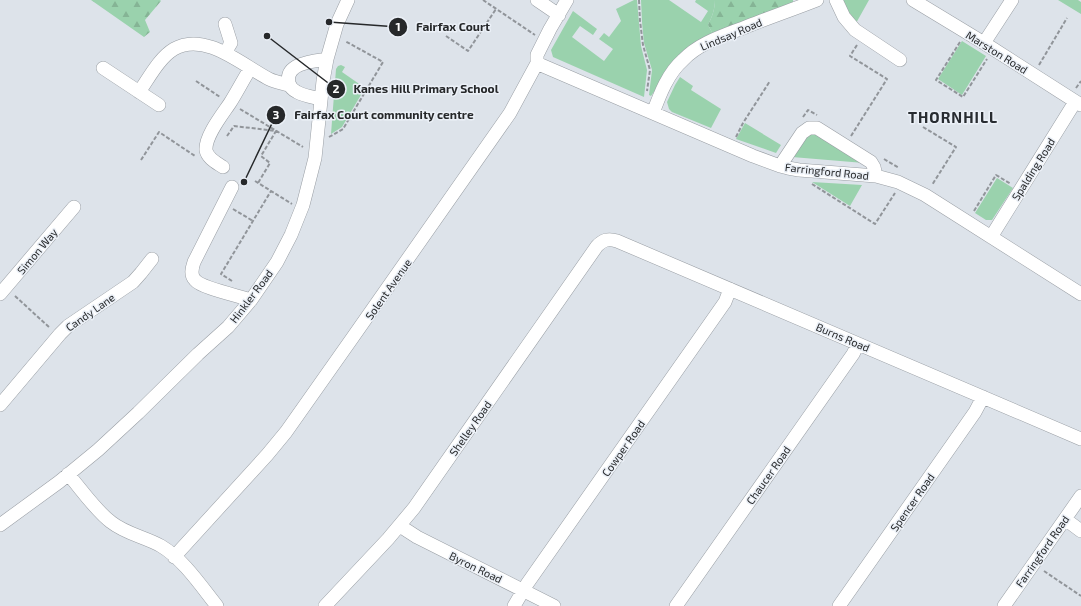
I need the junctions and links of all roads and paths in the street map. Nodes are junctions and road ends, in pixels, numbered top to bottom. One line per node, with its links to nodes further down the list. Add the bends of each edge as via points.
1 (348, 0): 15 (street, Hinkler Road)
2 (483, 0): 10 (path)
3 (536, 0): 11 (street)
4 (568, 0): 11 (street, Solent Avenue)
5 (639, 0): 35 (path, via 643,45 650,70 647,97)
6 (817, 0): 35 (street, Lindsay Road, via 728,34 694,50 671,74)
7 (836, 0): 17 (street, via 847,22)
8 (913, 0): 14 (street, Marston Road)
9 (1012, 0): 19 (street)
10 (496, 9): 16 (path, via 468,51); 18 (path)
11 (559, 15): 18 (street, Solent Avenue)
12 (1067, 18): 26 (path)
13 (225, 24): 20 (street, via 231,43)
14 (966, 32): 19 (street, Marston Road); 19 (path, via 936,80 962,97)
15 (333, 35): 21 (street, Hinkler Road); 38 (path, via 383,62 343,129 330,137)
16 (446, 36)
17 (862, 36): 22 (street); 40 (path, via 850,56 887,79)
18 (544, 41): 23 (street, Solent Avenue, via 537,55)
19 (989, 46): 26 (street, Marston Road)
20 (225, 53): 25 (street); 30 (street, via 212,46 193,44 173,49 162,59)
21 (327, 59): 29 (street, via 305,62 297,66 288,78); 31 (street, Hinkler Road)
22 (900, 60)
23 (538, 63): 35 (street, Farringford Road); 80 (street, Solent Avenue, via 510,113 286,432)
24 (103, 68): 30 (street)
25 (250, 68): 29 (street, via 270,80); 33 (street)
26 (1033, 74): 32 (street, Marston Road)
27 (196, 81): 33 (path)
28 (770, 82): 41 (path)
29 (289, 85): 31 (street, via 295,91)
30 (139, 92): 34 (street)
31 (321, 99): 38 (street, Hinkler Road)
32 (1078, 103): 53 (street, Spalding Road)
33 (233, 104): 37 (path); 46 (street, via 211,132 206,150 209,157)
34 (159, 105)
35 (652, 113): 41 (street, Farringford Road)
36 (924, 127): 55 (path, via 956,147)
37 (276, 131): 39 (path, via 234,126); 42 (path); 50 (path, via 261,156 270,163)
38 (318, 135): 57 (street, Hinkler Road)
39 (227, 136)
40 (850, 137)
41 (731, 146): 45 (street, Farringford Road)
42 (304, 148)
43 (195, 156): 44 (path, via 158,132)
44 (141, 160)
45 (780, 166): 47 (street, Farringford Road); 48 (street, via 802,133 809,128 817,128 871,162)
46 (223, 167)
47 (799, 170): 48 (street, Farringford Road); 51 (path, via 804,179 875,224)
48 (876, 176): 51 (street, Farringford Road)
49 (255, 181): 50 (path)
50 (258, 183): 54 (path)
51 (901, 183): 55 (street, Farringford Road)
52 (232, 187): 56 (street)
53 (1020, 190): 60 (path, via 996,175); 61 (street, Spalding Road)
54 (271, 191): 57 (path, via 291,204); 59 (path)
55 (925, 195): 60 (street, Farringford Road)
56 (224, 203): 59 (path); 68 (street, via 194,262 192,275 196,282 207,287)
57 (303, 205): 68 (street, Hinkler Road, via 278,262)
58 (74, 207): 66 (street, Simon Way)
59 (252, 221): 64 (path, via 221,274)
60 (967, 222): 61 (street, Farringford Road)
61 (991, 237): 67 (street, Farringford Road)
62 (604, 240): 65 (street, Burns Road, via 617,241); 78 (street, Shelley Road, via 593,251)
63 (152, 259): 69 (street, Candy Lane, via 133,282 68,326)
64 (233, 282)
65 (730, 289): 70 (street, Burns Road); 82 (street, Cowper Road, via 725,302)
66 (3, 291): 69 (path)
67 (1081, 294)
68 (251, 300): 74 (street, Hinkler Road, via 228,327 98,450)
69 (58, 336): 72 (street, Candy Lane)
70 (858, 344): 71 (street, Burns Road); 88 (street, Chaucer Road)
71 (983, 397): 73 (street, Burns Road); 89 (street, Spencer Road)
72 (0, 405)
73 (1081, 440)
74 (68, 474): 77 (street, Hinkler Road); 80 (street, via 113,524 158,545)
75 (1081, 496): 76 (street, Farringford Road)
76 (1065, 520): 79 (street); 81 (street, Farringford Road)
77 (0, 525)
78 (400, 526): 82 (street, Byron Road); 85 (street, Shelley Road)
79 (1081, 531)
80 (174, 556): 84 (street)
81 (1034, 564): 83 (path); 90 (street, Farringford Road)
82 (524, 590): 86 (street, Cowper Road); 87 (street, Byron Road)
83 (1081, 596)
84 (217, 606)
85 (325, 606)
86 (514, 606)
87 (554, 606)
88 (676, 606)
89 (839, 606)
90 (1004, 606)

